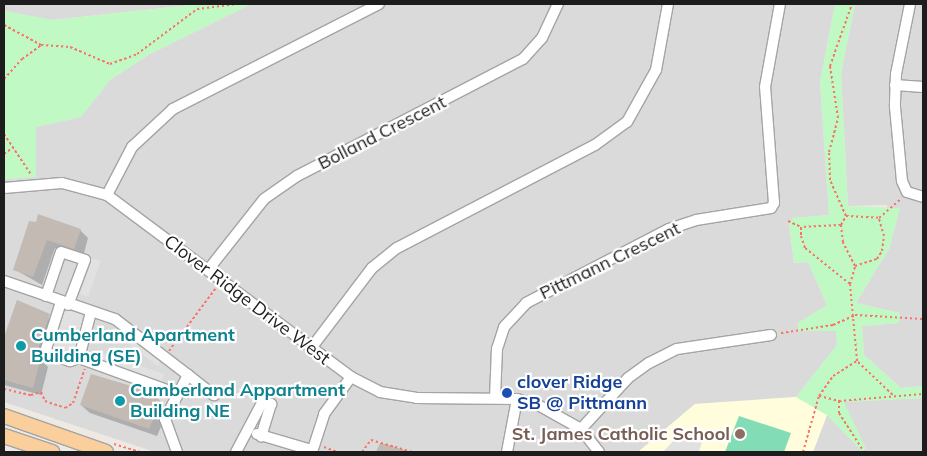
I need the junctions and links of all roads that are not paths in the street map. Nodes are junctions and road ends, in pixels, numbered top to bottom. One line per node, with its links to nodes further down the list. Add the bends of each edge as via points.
1 (379, 4): 9 (street, via 173,109 132,146)
2 (558, 4): 11 (street, Bolland Crescent, via 542,38 523,59 298,176 264,199)
3 (668, 4): 17 (street, via 656,70 627,122 595,145 397,248 372,268)
4 (780, 4): 23 (street, Pittmann Crescent, via 765,87 774,203 771,208 696,220 669,229 526,303 504,327 498,349)
5 (910, 4): 6 (street)
6 (895, 85): 7 (street); 10 (street, via 902,181 907,192)
7 (923, 88)
8 (4, 188): 9 (street, Clover Ridge Drive West, via 33,184 83,186)
9 (107, 195): 11 (street, Clover Ridge Drive West)
10 (923, 197)
11 (208, 270): 17 (street, Clover Ridge Drive West)
12 (4, 281): 13 (street)
13 (46, 296): 14 (street); 14 (street, via 61,252 85,260)
14 (65, 304): 15 (street); 18 (street, via 45,352 70,361)
15 (91, 312): 18 (street); 19 (street, via 115,319)
16 (771, 335): 26 (street, via 678,349 649,363 628,378)
17 (312, 348): 20 (street, Clover Ridge Drive West)
18 (83, 360): 21 (street)
19 (188, 375): 21 (street); 22 (street)
20 (351, 377): 23 (street, Clover Ridge Drive West, via 396,397); 30 (street, via 324,414)
21 (178, 394): 33 (street, via 165,419)
22 (214, 395)
23 (495, 398): 24 (street, Clover Ridge Drive West)
24 (517, 400): 26 (street, Clover Ridge Drive West, via 538,405); 35 (street)
25 (4, 416): 32 (main road)
26 (580, 429): 36 (street, Clover Ridge Drive West)
27 (248, 431): 29 (street); 29 (street, via 263,401 270,404); 34 (street)
28 (4, 436): 31 (main road)
29 (261, 436): 30 (street)
30 (312, 449)
31 (52, 452)
32 (106, 452)
33 (177, 452)
34 (236, 452)
35 (507, 452)
36 (599, 452)

